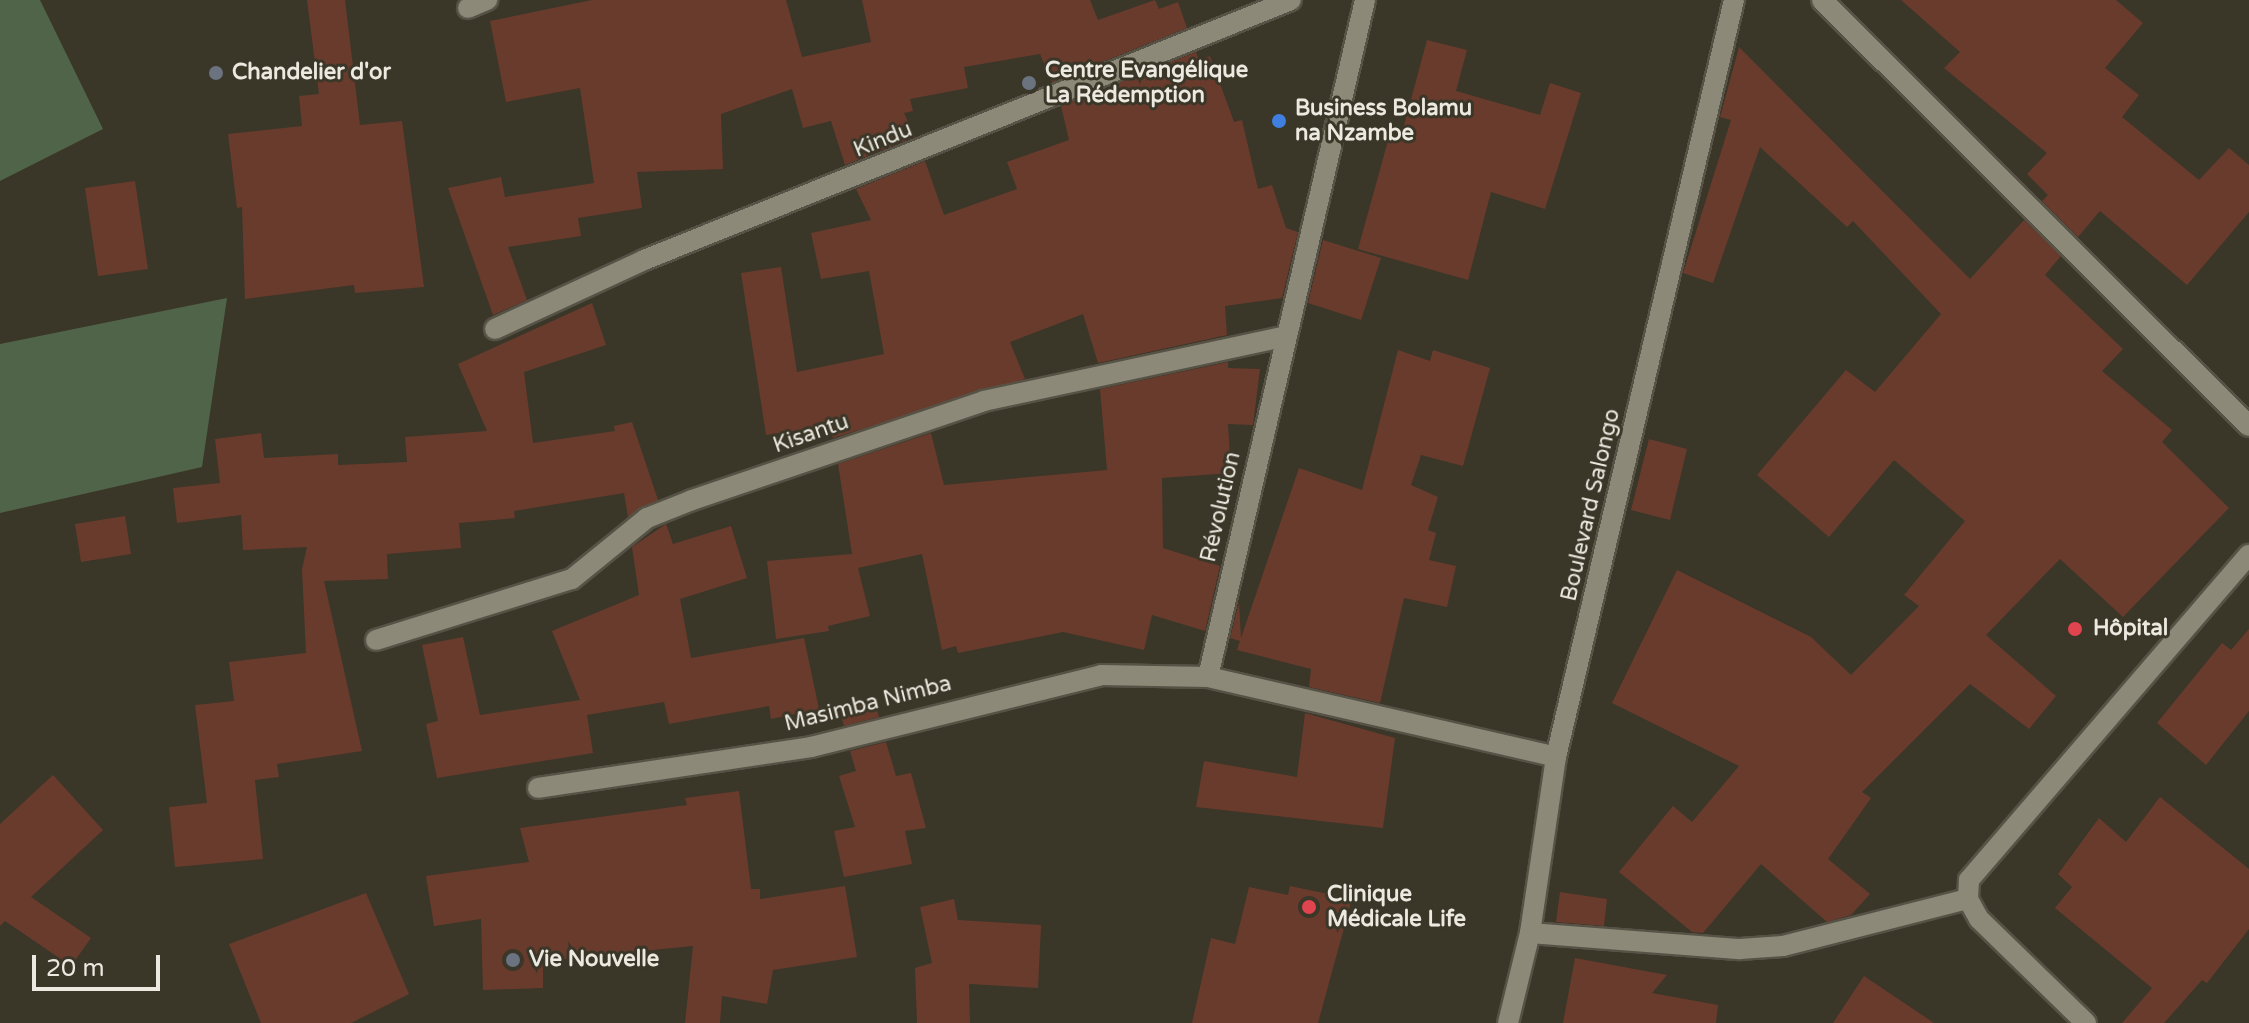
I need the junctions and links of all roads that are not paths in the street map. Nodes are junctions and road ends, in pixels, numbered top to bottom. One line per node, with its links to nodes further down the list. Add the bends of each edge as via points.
1 (487, 0): 6 (street)
2 (1291, 0): 7 (street, Kindu, via 644,260)
3 (1365, 0): 8 (street, Révolution)
4 (1734, 0): 13 (street, Boulevard Salongo)
5 (1822, 0): 9 (street)
6 (468, 8)
7 (495, 329)
8 (1286, 336): 11 (street, Kisantu, via 984,401 647,518 572,579); 12 (street, Révolution)
9 (2249, 426)
10 (2249, 555): 15 (street, via 1969,880)
11 (376, 640)
12 (1208, 677): 13 (street); 14 (street, Masimba Nimba, via 1101,675 811,747)
13 (1556, 757): 16 (street, Boulevard Salongo)
14 (538, 788)
15 (1968, 899): 16 (street, via 1783,946 1740,949); 17 (street, via 1979,919)
16 (1530, 933): 18 (street, Boulevard Salongo)
17 (2063, 1001): 19 (street); 20 (street)
18 (1508, 1023)
19 (2061, 1023)
20 (2086, 1023)

